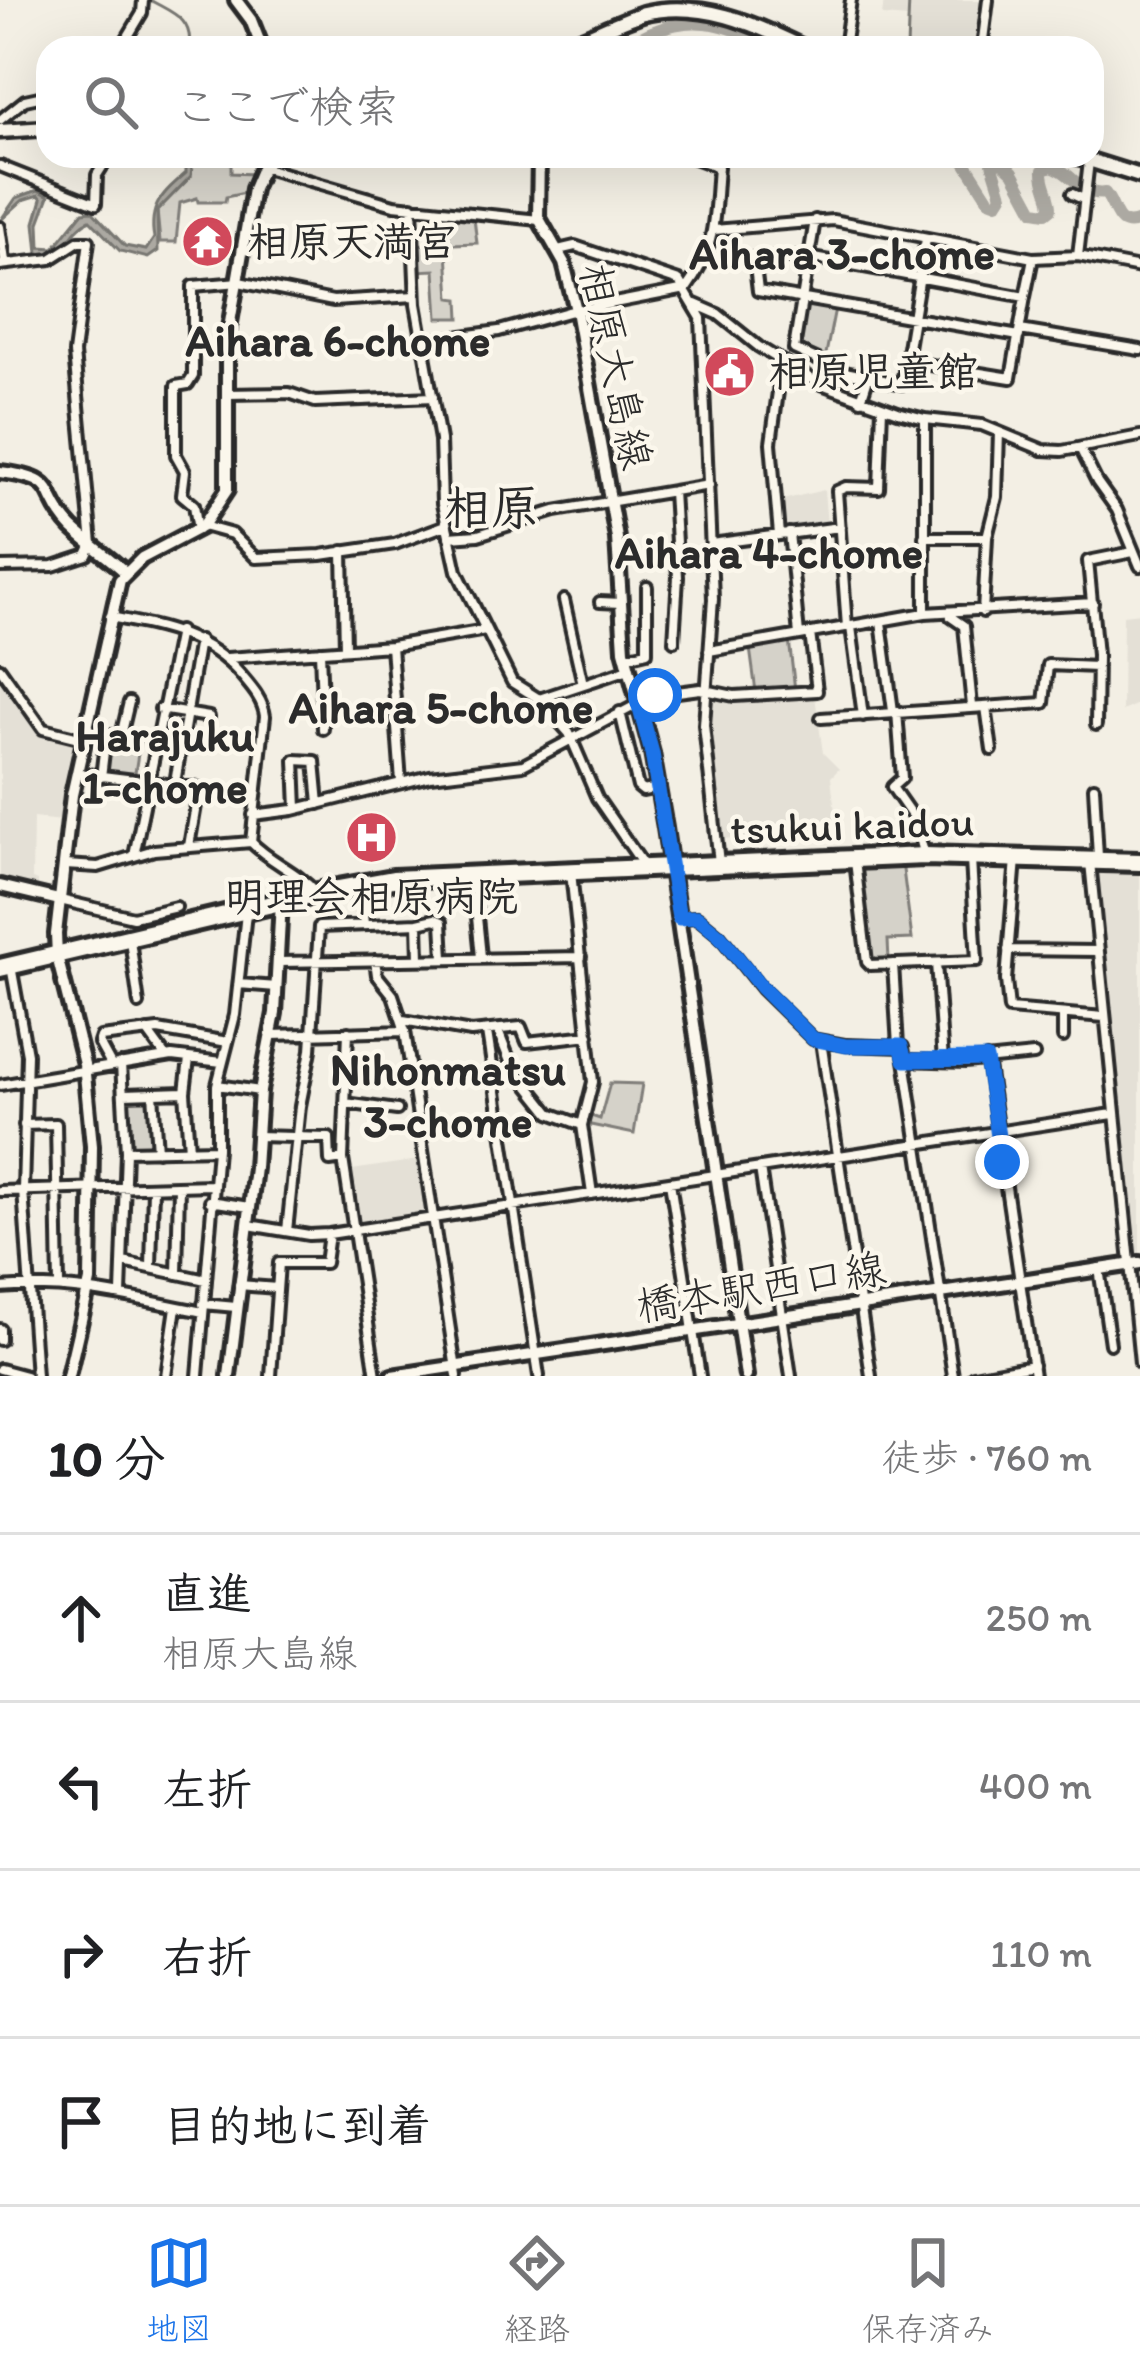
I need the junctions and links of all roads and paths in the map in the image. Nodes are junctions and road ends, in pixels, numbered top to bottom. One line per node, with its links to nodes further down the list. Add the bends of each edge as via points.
1 (143, 0): 5 (street)
2 (236, 0): 6 (street)
3 (851, 0): 9 (street)
4 (988, 0): 10 (street)
5 (128, 36)
6 (257, 36)
7 (587, 36): 8 (main road, via 643,14 694,7)
8 (779, 36)
9 (846, 36)
10 (984, 36)
11 (36, 97): 12 (street)
12 (0, 120)
13 (36, 129): 14 (main road)
14 (0, 131)
15 (1104, 165): 23 (main road)
16 (0, 166): 17 (street, via 96,204)
17 (102, 168)
18 (261, 168): 41 (street)
19 (280, 168): 26 (street)
20 (539, 168): 27 (street, 相原大島線)
21 (718, 168): 30 (street)
22 (1083, 168): 25 (street)
23 (1140, 176)
24 (1072, 194): 25 (street)
25 (1083, 197): 33 (street)
26 (412, 206): 27 (street); 43 (street)
27 (539, 220): 32 (street, 相原大島線)
28 (815, 220): 30 (street); 31 (street); 34 (street)
29 (0, 227): 38 (street)
30 (714, 230): 37 (street)
31 (926, 239): 36 (street); 40 (street)
32 (558, 250): 42 (street, via 575,246); 47 (street, 相原大島線)
33 (1078, 256): 36 (street); 39 (street)
34 (809, 257): 35 (street); 40 (street); 44 (street)
35 (754, 258): 37 (street); 44 (street, via 758,291)
36 (1033, 258): 45 (street)
37 (706, 260): 42 (street)
38 (2, 263): 74 (street, via 51,259 89,241 74,352)
39 (1140, 268)
40 (920, 278): 45 (street); 48 (street)
41 (239, 282): 43 (street, via 333,301); 55 (street, via 227,340); 69 (street, via 193,286 193,376 176,386 182,495)
42 (686, 289): 46 (street); 47 (street)
43 (415, 296): 50 (street)
44 (803, 296): 48 (street); 54 (street, via 795,351)
45 (1025, 297): 49 (street)
46 (694, 303): 53 (street); 64 (street, via 702,324)
47 (576, 310): 50 (street); 66 (street, 相原大島線)
48 (914, 316): 49 (street); 52 (street)
49 (1019, 333): 51 (street); 52 (street, via 1011,379)
50 (425, 341): 56 (street)
51 (1140, 350)
52 (906, 361): 54 (street, via 902,384)
53 (782, 362): 57 (street); 70 (street, via 771,443)
54 (868, 377): 57 (street)
55 (228, 394): 56 (street, via 289,393 315,402); 69 (street, via 228,486)
56 (433, 397): 67 (street)
57 (861, 400): 58 (street)
58 (882, 407): 59 (street); 68 (street, via 880,486 838,490)
59 (925, 419): 60 (street); 72 (street)
60 (999, 432): 62 (street, via 1043,450); 73 (street)
61 (1140, 436): 62 (street)
62 (1080, 448): 77 (street)
63 (0, 472): 74 (street, via 44,484)
64 (709, 485): 65 (street); 75 (street)
65 (673, 491): 66 (street); 96 (street)
66 (611, 503): 71 (street); 84 (street, 相原大島線)
67 (446, 525): 71 (street); 76 (street)
68 (840, 527): 70 (street); 91 (street)
69 (201, 528): 76 (street, via 232,534 256,558); 80 (street)
70 (784, 534): 75 (street); 94 (street)
71 (449, 537): 92 (street)
72 (924, 537): 73 (street); 87 (street)
73 (988, 537): 86 (street)
74 (92, 544): 79 (street, via 66,564); 80 (street)
75 (711, 544): 100 (street)
76 (343, 551): 98 (street)
77 (1133, 552): 78 (street); 85 (street, via 1088,561)
78 (1140, 566)
79 (0, 567)
80 (125, 572): 89 (street)
81 (647, 587): 102 (street, via 647,652)
82 (564, 600): 105 (street)
83 (600, 602): 84 (street)
84 (621, 603): 102 (street, 相原大島線)
85 (1093, 603): 86 (street); 103 (street)
86 (983, 612): 88 (street)
87 (925, 614): 88 (street); 90 (street)
88 (938, 614): 110 (street, via 964,626)
89 (110, 617): 93 (street); 121 (street)
90 (880, 622): 91 (street); 113 (street)
91 (849, 627): 94 (street); 116 (street)
92 (486, 630): 97 (street); 107 (street, via 512,682)
93 (179, 631): 95 (street); 112 (street)
94 (805, 634): 100 (street); 106 (street, via 817,691)
95 (199, 640): 101 (street); 115 (street)
96 (674, 641)
97 (391, 646): 98 (street); 127 (street)
98 (345, 649): 99 (street)
99 (320, 651): 101 (street); 120 (street)
100 (709, 651): 106 (street)
101 (225, 658): 133 (street, via 265,708)
102 (627, 663): 105 (street); 109 (street, 相原大島線)
103 (1097, 667): 111 (street, via 1050,664 1045,703); 119 (street)
104 (0, 668): 121 (street, via 43,729)
105 (583, 684): 107 (street)
106 (705, 690): 109 (street); 144 (street)
107 (538, 699): 122 (street)
108 (129, 702): 125 (street, via 121,736 106,734)
109 (638, 702): 114 (street); 130 (street, 相原大島線)
110 (973, 706): 111 (street); 113 (street)
111 (986, 707): 123 (street)
112 (160, 709): 115 (street); 126 (street)
113 (895, 711): 116 (street); 137 (street, via 902,778 892,787 916,820)
114 (620, 712): 122 (street); 130 (street, via 639,790)
115 (184, 714): 117 (street); 128 (street)
116 (863, 716): 118 (street)
117 (209, 717)
118 (821, 718)
119 (1096, 725)
120 (323, 729)
121 (83, 739): 124 (street)
122 (574, 740): 127 (street, via 523,765); 146 (street, via 598,802)
123 (992, 750)
124 (76, 772): 125 (street); 143 (street)
125 (101, 777): 126 (street)
126 (147, 782): 128 (street); 136 (street)
127 (401, 782): 131 (street)
128 (175, 783): 135 (street, via 199,789)
129 (1094, 787): 141 (street)
130 (658, 788): 145 (street, 相原大島線)
131 (319, 804): 132 (street); 132 (street, via 314,759 295,760)
132 (297, 809): 133 (street)
133 (254, 814): 134 (street)
134 (251, 842): 135 (street); 151 (street)
135 (189, 846): 136 (street)
136 (134, 856): 143 (street, via 98,867)
137 (925, 856): 138 (highway, tsukui kaidou); 140 (highway, tsukui kaidou)
138 (971, 857): 139 (highway, tsukui kaidou); 170 (street, via 978,958)
139 (1016, 858): 141 (highway, tsukui kaidou); 160 (street)
140 (854, 860): 144 (highway, tsukui kaidou); 171 (street, via 867,962)
141 (1094, 860): 142 (highway, tsukui kaidou); 161 (street)
142 (1140, 862)
143 (63, 865): 152 (street)
144 (719, 865): 145 (highway, tsukui kaidou)
145 (672, 867): 146 (highway, tsukui kaidou); 156 (street, 相原大島線)
146 (644, 868): 147 (highway, tsukui kaidou)
147 (571, 871): 148 (highway, tsukui kaidou); 163 (street)
148 (472, 875): 149 (highway, tsukui kaidou); 166 (street)
149 (360, 884): 151 (highway, tsukui kaidou); 158 (street)
150 (0, 886): 152 (street)
151 (316, 893): 153 (highway, tsukui kaidou)
152 (59, 900): 154 (street, via 133,917); 162 (street)
153 (281, 902): 155 (highway, tsukui kaidou); 168 (street)
154 (176, 907)
155 (245, 910): 159 (highway, tsukui kaidou); 173 (street)
156 (679, 918): 188 (street, via 697,917 714,930); 223 (street, 相原大島線)
157 (418, 923): 158 (street); 164 (street); 165 (street, via 442,922)
158 (364, 924): 169 (street, via 321,926)
159 (130, 938): 162 (highway, tsukui kaidou); 175 (street)
160 (1008, 950): 161 (street); 176 (street, via 1009,1010)
161 (1098, 951): 177 (street)
162 (57, 956): 172 (highway, tsukui kaidou); 199 (street)
163 (581, 957): 166 (street); 186 (street)
164 (419, 958): 165 (street); 167 (street)
165 (444, 958): 166 (street)
166 (481, 958)
167 (375, 960): 169 (street); 178 (street)
168 (279, 962): 169 (street); 174 (street)
169 (316, 962): 184 (street)
170 (936, 963): 171 (street); 196 (street)
171 (893, 964): 190 (street)
172 (5, 967): 200 (street, via 27,1054)
173 (239, 984): 174 (street); 189 (street)
174 (277, 987): 185 (street)
175 (139, 1004)
176 (1063, 1014): 177 (street); 187 (street)
177 (1104, 1016): 209 (street)
178 (401, 1019): 179 (street); 183 (street)
179 (405, 1030): 182 (street); 237 (street)
180 (147, 1031): 189 (street); 192 (street); 198 (street, via 100,1038)
181 (498, 1031): 183 (street); 186 (street, via 521,1027 526,1042); 211 (street, via 511,1064 550,1113)
182 (348, 1032): 184 (street); 207 (street)
183 (487, 1032): 235 (street)
184 (312, 1033): 185 (street); 214 (street)
185 (272, 1035): 203 (street)
186 (589, 1035): 211 (street, via 593,1082)
187 (1063, 1037)
188 (821, 1041): 190 (street); 220 (street)
189 (228, 1042): 197 (street)
190 (898, 1046): 195 (street)
191 (1034, 1055): 194 (street)
192 (166, 1057): 193 (street); 198 (street)
193 (189, 1059): 197 (street); 204 (street)
194 (986, 1059): 196 (street); 212 (street)
195 (905, 1060): 196 (street); 215 (street)
196 (943, 1061)
197 (222, 1062): 202 (street)
198 (116, 1065): 199 (street); 206 (street)
199 (85, 1069): 200 (street); 229 (street)
200 (26, 1082): 201 (street); 210 (street)
201 (0, 1085)
202 (217, 1085): 203 (street); 216 (street)
203 (260, 1091): 213 (street)
204 (184, 1092): 205 (street); 218 (street)
205 (154, 1093): 206 (street); 217 (street)
206 (124, 1094): 219 (street)
207 (345, 1103): 208 (street); 221 (street)
208 (397, 1110)
209 (1113, 1114): 212 (street); 243 (street)
210 (24, 1125): 230 (street, via 56,1124); 231 (street)
211 (582, 1125): 233 (street)
212 (998, 1132): 215 (street); 248 (street)
213 (256, 1136): 214 (street); 236 (street)
214 (297, 1137): 221 (street, via 328,1138 331,1160); 240 (street)
215 (918, 1144): 220 (street); 255 (street)
216 (217, 1149): 218 (street); 225 (street)
217 (158, 1150): 218 (street); 219 (street)
218 (189, 1150)
219 (126, 1151): 227 (street)
220 (838, 1156): 222 (street); 257 (street)
221 (344, 1159): 239 (street)
222 (760, 1168): 223 (street); 261 (street)
223 (715, 1175): 224 (street); 262 (street, 相原大島線)
224 (670, 1182): 233 (street); 265 (street)
225 (212, 1185): 226 (street); 234 (street)
226 (179, 1186): 228 (street); 246 (street)
227 (125, 1187): 228 (street); 229 (street); 242 (street)
228 (153, 1187): 244 (street)
229 (92, 1188): 230 (street); 253 (street)
230 (56, 1189): 231 (street); 249 (street)
231 (23, 1190): 232 (street); 251 (street)
232 (0, 1191)
233 (592, 1194): 235 (street)
234 (210, 1201): 236 (street); 247 (street)
235 (513, 1206): 237 (street); 268 (street)
236 (249, 1207): 238 (street)
237 (434, 1218): 239 (street); 271 (street)
238 (246, 1225): 240 (street); 250 (street)
239 (353, 1230): 241 (street); 280 (street)
240 (287, 1231): 241 (street)
241 (329, 1234): 254 (street, via 326,1262 281,1262)
242 (123, 1262): 244 (street); 256 (street)
243 (1134, 1264): 245 (street, 橋本駅西口線); 263 (street)
244 (151, 1268): 246 (street)
245 (1099, 1268): 248 (street, 橋本駅西口線); 267 (street)
246 (177, 1274): 247 (street)
247 (206, 1280): 260 (street)
248 (1020, 1281): 255 (street, 橋本駅西口線); 272 (street)
249 (59, 1285): 251 (street); 253 (street)
250 (238, 1285): 254 (street); 259 (street)
251 (30, 1286): 252 (street); 274 (street)
252 (0, 1288)
253 (89, 1288): 256 (street); 275 (street)
254 (277, 1288): 279 (street)
255 (940, 1293): 257 (street, 橋本駅西口線); 287 (street)
256 (122, 1294): 258 (street)
257 (860, 1305): 261 (street, 橋本駅西口線); 286 (street)
258 (176, 1307): 260 (street); 276 (street)
259 (236, 1307): 260 (street); 278 (street)
260 (203, 1308): 277 (street)
261 (782, 1316): 262 (street, 橋本駅西口線); 285 (street)
262 (738, 1323): 265 (street, 橋本駅西口線); 284 (street, 相原大島線)
263 (1137, 1325): 269 (street)
264 (0, 1330): 266 (street)
265 (693, 1330): 268 (street, 橋本駅西口線); 283 (street)
266 (0, 1340)
267 (1110, 1344)
268 (536, 1354): 271 (street, 橋本駅西口線); 282 (street)
269 (1140, 1363)
270 (0, 1369): 273 (street)
271 (457, 1371): 281 (street, 橋本駅西口線)
272 (1034, 1371): 288 (street)
273 (26, 1376)
274 (36, 1376)
275 (68, 1376)
276 (166, 1376)
277 (198, 1376)
278 (229, 1376)
279 (271, 1376)
280 (376, 1376)
281 (392, 1376)
282 (539, 1376)
283 (700, 1376)
284 (746, 1376)
285 (791, 1376)
286 (872, 1376)
287 (953, 1376)
288 (974, 1376)

